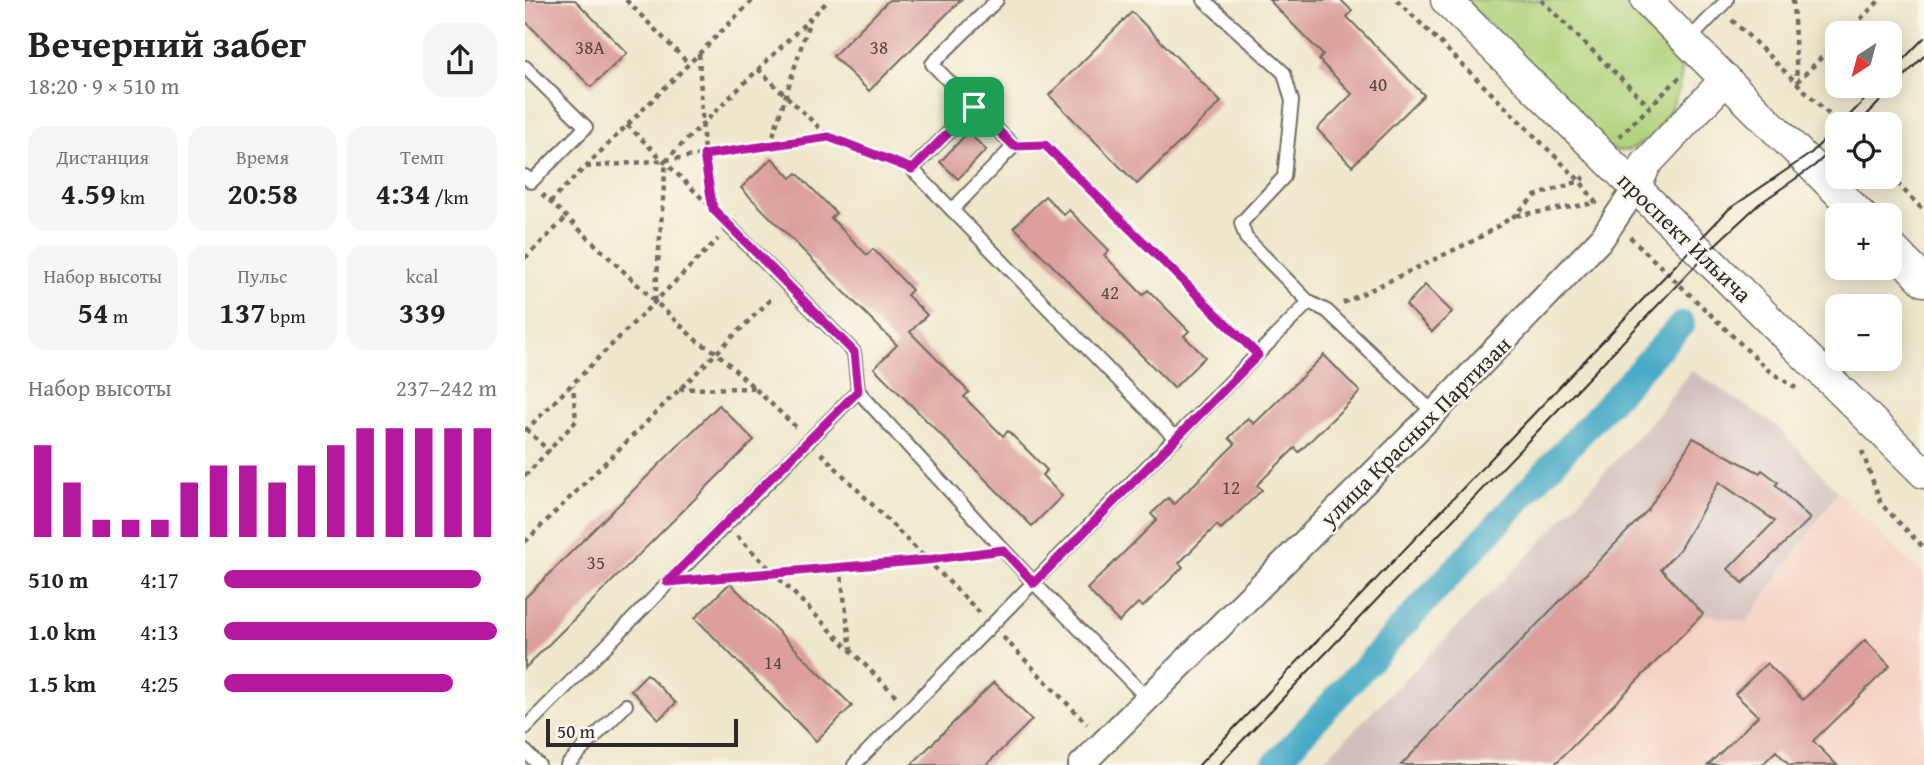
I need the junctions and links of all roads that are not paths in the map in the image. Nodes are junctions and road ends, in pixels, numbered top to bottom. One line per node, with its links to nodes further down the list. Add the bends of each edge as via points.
1 (997, 0): 9 (lane, via 932,64)
2 (1204, 0): 17 (lane, via 1284,74 1292,101 1284,177 1241,223 1246,238)
3 (1446, 0): 11 (street, проспект Ильича)
4 (1646, 0): 6 (street)
5 (1723, 4): 6 (lane)
6 (1688, 42): 8 (street)
7 (525, 67): 10 (lane, via 586,127 531,182)
8 (1726, 79): 11 (street, улица Красных Партизан, via 1646,164); 12 (street)
9 (974, 107): 13 (lane, via 912,169); 13 (lane, via 1014,146)
10 (525, 176)
11 (1635, 189): 19 (street, улица Красных Партизан, via 1602,238); 21 (street, проспект Ильича)
12 (1849, 203)
13 (952, 210): 20 (lane)
14 (730, 227): 18 (lane, via 854,352)
15 (1902, 258): 16 (street)
16 (1924, 281)
17 (1309, 302): 19 (lane, via 1327,311); 20 (lane)
18 (858, 391): 22 (lane); 25 (lane)
19 (1434, 413): 23 (street, улица Красных Партизан)
20 (1176, 439): 22 (lane)
21 (1924, 473)
22 (1034, 583): 23 (lane); 29 (lane)
23 (1149, 699): 30 (street, улица Красных Партизан)
24 (626, 705): 28 (lane)
25 (525, 728)
26 (525, 751): 27 (lane)
27 (539, 765)
28 (567, 765)
29 (854, 765)
30 (1081, 765)

